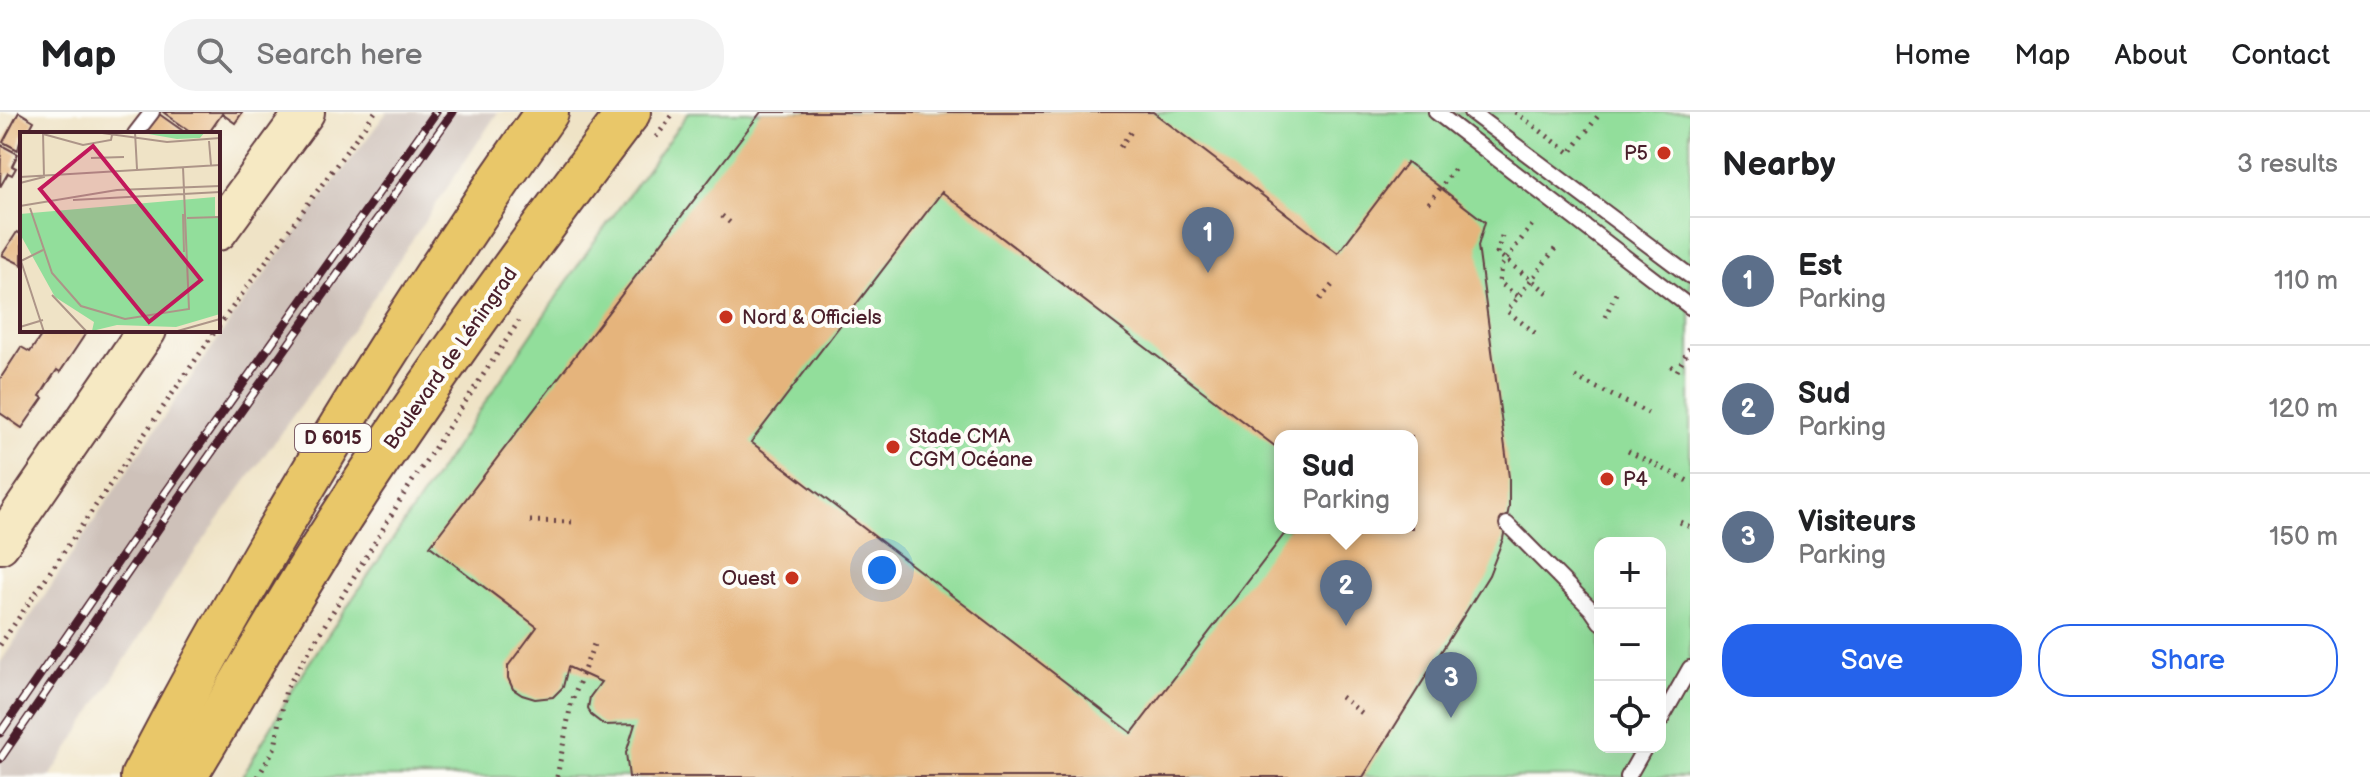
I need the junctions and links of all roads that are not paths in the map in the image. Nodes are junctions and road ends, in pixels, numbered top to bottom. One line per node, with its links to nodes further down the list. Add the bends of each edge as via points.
1 (152, 112): 7 (lane)
2 (305, 112): 8 (street)
3 (547, 112): 18 (main road, D 6015, via 311,471)
4 (1436, 112): 10 (lane)
5 (1471, 112): 9 (lane)
6 (638, 130): 19 (main road, Boulevard de Léningrad / D 6015, via 542,226 436,375 346,509)
7 (137, 132)
8 (220, 228)
9 (1690, 276)
10 (1690, 307)
11 (146, 332): 13 (street)
12 (1507, 524): 14 (lane)
13 (0, 544)
14 (1594, 616)
15 (1690, 668): 16 (lane)
16 (1666, 710)
17 (1642, 753): 20 (lane)
18 (142, 777)
19 (185, 777)
20 (1628, 777)

